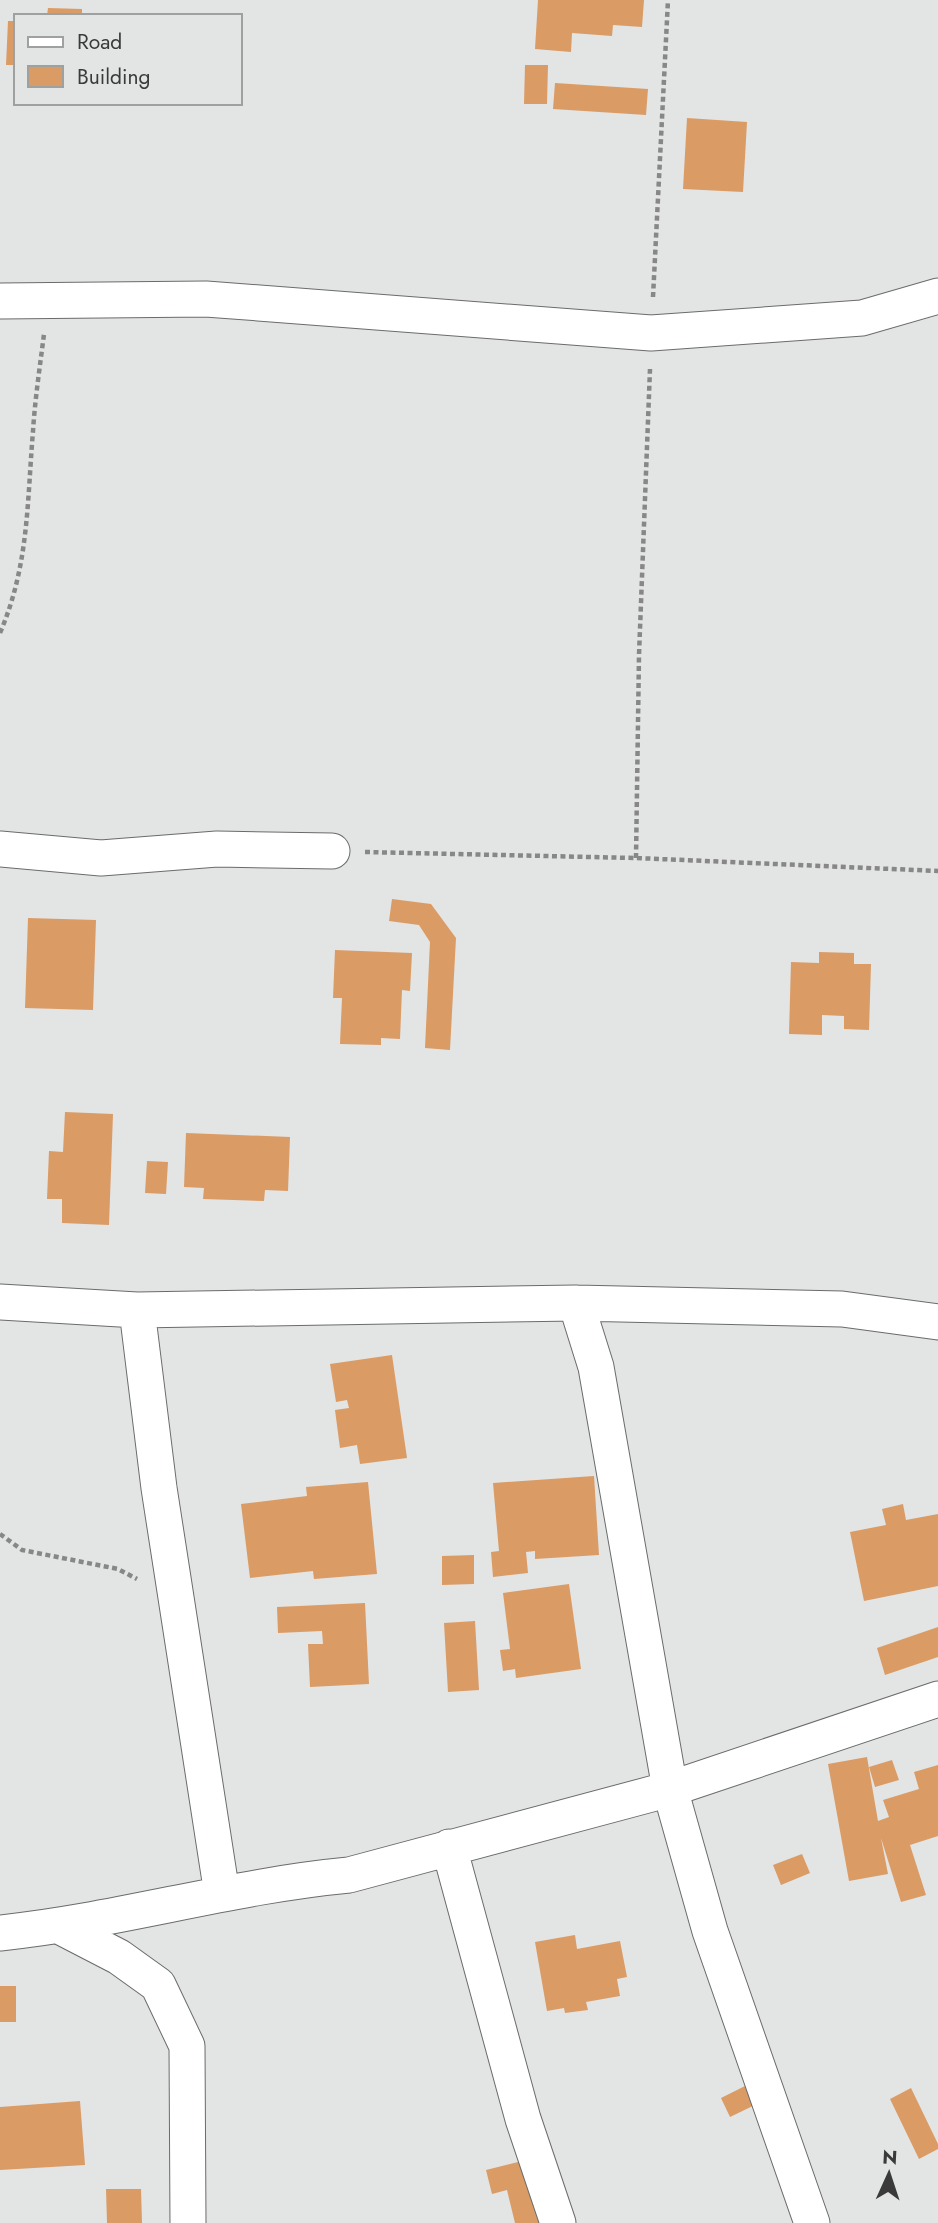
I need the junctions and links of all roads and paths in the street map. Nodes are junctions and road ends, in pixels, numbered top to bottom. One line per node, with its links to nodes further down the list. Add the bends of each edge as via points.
1 (668, 0): 5 (path)
2 (938, 296): 5 (street, via 862,318)
3 (0, 301): 4 (street)
4 (48, 302): 5 (street, via 206,299); 6 (path, via 26,542 16,596)
5 (651, 334): 9 (path)
6 (0, 633)
7 (0, 849): 8 (street, via 101,858 217,849)
8 (332, 851): 9 (path)
9 (636, 858): 10 (path)
10 (938, 871)
11 (0, 1302): 13 (street)
12 (576, 1303): 13 (street); 14 (street, via 842,1309); 18 (street, via 601,1394)
13 (137, 1310): 16 (street)
14 (938, 1322)
15 (0, 1535): 16 (path, via 22,1550 118,1569)
16 (177, 1598): 20 (street)
17 (937, 1702): 18 (street)
18 (670, 1789): 19 (street); 25 (street, via 710,1931)
19 (449, 1847): 20 (street, via 349,1874); 24 (street, via 523,2119)
20 (222, 1894): 21 (street)
21 (61, 1927): 22 (street); 23 (street, via 119,1957 158,1985 187,2046)
22 (0, 1933)
23 (188, 2223)
24 (558, 2223)
25 (812, 2223)

